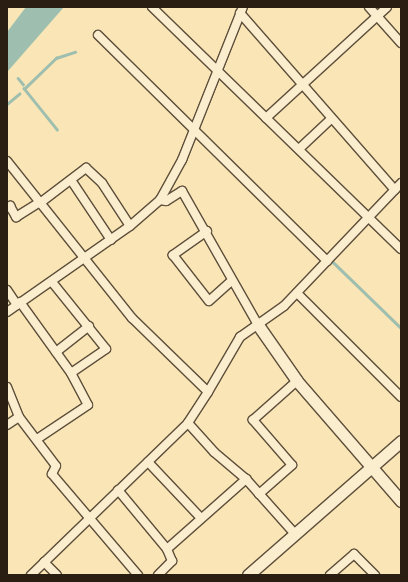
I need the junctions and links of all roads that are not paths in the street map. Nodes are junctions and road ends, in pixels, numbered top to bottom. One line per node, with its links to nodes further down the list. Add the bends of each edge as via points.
1 (152, 7): 8 (street)
2 (369, 7): 5 (street)
3 (387, 7): 5 (street)
4 (242, 10): 8 (street); 9 (street)
5 (377, 16): 7 (street); 9 (street)
6 (98, 36): 12 (street)
7 (401, 43)
8 (216, 70): 10 (street); 12 (street)
9 (301, 86): 10 (street); 11 (street)
10 (266, 118): 13 (street)
11 (331, 119): 13 (street); 17 (street)
12 (192, 129): 18 (street, via 182,160); 27 (street)
13 (299, 149): 21 (street)
14 (7, 161): 19 (street)
15 (71, 180): 19 (street); 22 (street, via 86,168 102,183); 24 (street)
16 (401, 183): 17 (street)
17 (395, 190): 21 (street)
18 (160, 200): 22 (street); 23 (street, via 166,201 182,191)
19 (40, 202): 20 (street, via 16,217 10,206); 26 (street)
20 (7, 208)
21 (369, 218): 25 (street); 27 (street)
22 (130, 226): 24 (street)
23 (207, 231): 28 (street); 28 (street, via 173,255 209,301)
24 (111, 240): 26 (street)
25 (401, 249)
26 (85, 259): 29 (street); 40 (street, via 132,318)
27 (327, 261): 31 (street)
28 (231, 280): 34 (street)
29 (52, 282): 32 (street); 35 (street)
30 (7, 290): 32 (street)
31 (297, 293): 34 (street); 41 (street)
32 (18, 304): 33 (street); 36 (street)
33 (7, 312)
34 (258, 325): 38 (street); 40 (street, via 232,348)
35 (89, 326): 36 (street); 37 (street, via 106,349)
36 (56, 352): 37 (street)
37 (71, 373): 45 (street, via 88,405)
38 (297, 381): 48 (street); 51 (street, via 253,420 292,465)
39 (7, 387): 42 (street)
40 (208, 392): 43 (street)
41 (401, 397)
42 (19, 417): 44 (street); 45 (street)
43 (188, 423): 47 (street); 49 (street, via 214,452)
44 (7, 425)
45 (36, 439): 53 (street, via 56,466 52,474)
46 (401, 442): 48 (street)
47 (148, 462): 50 (street); 54 (street)
48 (372, 467): 52 (street); 55 (street)
49 (246, 479): 51 (street); 54 (street)
50 (118, 490): 53 (street); 56 (street)
51 (258, 494): 55 (street)
52 (401, 500)
53 (88, 518): 57 (street); 60 (street)
54 (201, 518): 56 (street)
55 (295, 534): 62 (street)
56 (167, 549): 61 (street, via 172,561)
57 (44, 562): 58 (street); 59 (street)
58 (31, 575)
59 (57, 575)
60 (138, 575)
61 (158, 575)
62 (248, 575)
63 (330, 575): 64 (street, via 354,554)
64 (374, 575)

